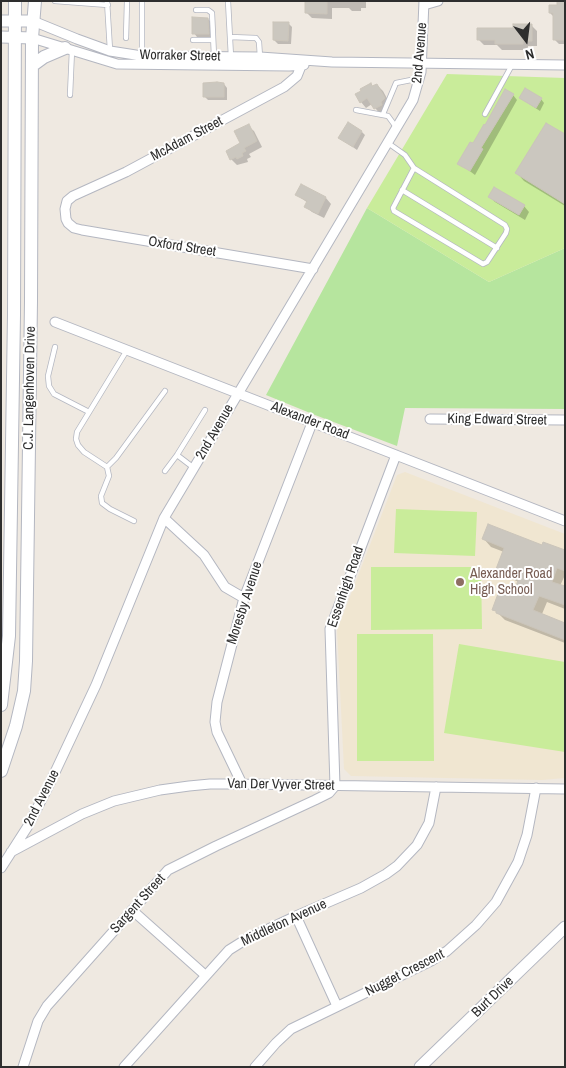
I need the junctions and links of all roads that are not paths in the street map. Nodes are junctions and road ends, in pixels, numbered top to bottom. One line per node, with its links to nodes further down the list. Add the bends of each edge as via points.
1 (14, 1): 13 (main road, C.J. Langenhoven Drive)
2 (35, 1): 11 (main road, C.J. Langenhoven Drive)
3 (55, 1): 8 (lane)
4 (127, 1): 18 (lane)
5 (142, 1): 23 (lane)
6 (228, 1): 15 (lane)
7 (438, 1): 9 (street)
8 (108, 3): 22 (lane)
9 (424, 3): 28 (street, 2nd Avenue)
10 (196, 10): 20 (lane, via 211,11)
11 (33, 20): 13 (street); 17 (main road, C.J. Langenhoven Drive); 22 (street, Worraker Street)
12 (1, 21): 13 (street)
13 (15, 21): 16 (main road, C.J. Langenhoven Drive)
14 (1, 37): 16 (street)
15 (230, 37): 25 (lane); 26 (lane, via 256,38)
16 (15, 38): 17 (street); 63 (main road, C.J. Langenhoven Drive, via 9,636)
17 (32, 38): 21 (street, Worraker Street); 31 (main road, C.J. Langenhoven Drive)
18 (126, 38)
19 (193, 40): 20 (lane)
20 (214, 40): 24 (lane)
21 (69, 48): 27 (street, Worraker Street, via 117,64 289,66); 31 (main road, via 44,56); 33 (lane)
22 (110, 51): 23 (street, Worraker Street)
23 (142, 56): 24 (street, Worraker Street)
24 (214, 56): 25 (street, Worraker Street)
25 (231, 57): 26 (street, Worraker Street)
26 (260, 57): 27 (street, Worraker Street)
27 (302, 63): 28 (street, Worraker Street); 41 (street, McAdam Street, via 297,76 284,87 126,172 73,196)
28 (421, 63): 29 (street, Worraker Street); 32 (street, 2nd Avenue)
29 (512, 65): 30 (street, Worraker Street); 36 (lane)
30 (565, 65)
31 (32, 66): 64 (main road, C.J. Langenhoven Drive, via 26,661 24,691)
32 (420, 80): 35 (lane, via 396,83); 37 (street, 2nd Avenue)
33 (70, 95)
34 (356, 110): 35 (lane)
35 (383, 114): 37 (lane)
36 (485, 114)
37 (397, 128): 38 (street, 2nd Avenue)
38 (388, 143): 39 (lane, via 405,155); 43 (street, 2nd Avenue)
39 (414, 168): 40 (lane); 42 (lane, via 505,225 506,233)
40 (402, 190): 42 (lane); 42 (lane, via 392,208 394,211 483,264)
41 (65, 209): 43 (street, Oxford Street, via 68,224 82,230)
42 (497, 248)
43 (313, 269): 48 (street, 2nd Avenue)
44 (55, 322): 46 (street, Alexander Road)
45 (55, 347): 50 (lane, via 48,376 49,386 54,394)
46 (127, 349): 48 (street, Alexander Road); 50 (lane)
47 (164, 391): 56 (lane)
48 (238, 393): 53 (street, Alexander Road); 57 (street, 2nd Avenue)
49 (205, 410): 54 (lane)
50 (90, 412): 56 (lane, via 76,439 84,452)
51 (430, 419): 52 (street, King Edward Street)
52 (565, 420)
53 (312, 423): 55 (street, Alexander Road); 62 (street, Moresby Avenue)
54 (177, 455): 57 (lane); 58 (lane)
55 (396, 455): 61 (street, Alexander Road); 66 (street, Essenhigh Road, via 330,629)
56 (106, 467): 60 (lane, via 109,476 101,496 102,502)
57 (194, 468): 59 (street, 2nd Avenue)
58 (165, 470)
59 (164, 518): 62 (street, via 204,555 225,587); 70 (street, 2nd Avenue, via 96,685 42,801)
60 (134, 521)
61 (565, 521)
62 (244, 598): 65 (street, Moresby Avenue, via 217,702 215,722 220,740)
63 (1, 705)
64 (1, 771)
65 (242, 784): 66 (street, Van Der Vyver Street); 70 (street, Van Der Vyver Street, via 179,787 114,801 82,814)
66 (335, 786): 67 (street, Van Der Vyver Street); 72 (street, Sargent Street, via 315,800 174,866)
67 (436, 787): 68 (street, Van Der Vyver Street); 73 (street, Middleton Avenue, via 429,823 417,845 397,866 367,885)
68 (536, 788): 69 (street, Van Der Vyver Street); 76 (street, Nugget Crescent, via 518,862 496,902 476,925 431,961)
69 (565, 789)
70 (11, 852): 71 (street, 2nd Avenue)
71 (1, 868)
72 (132, 910): 75 (street); 77 (street, Sargent Street, via 47,1006 38,1021)
73 (296, 916): 75 (street, Middleton Avenue, via 228,950); 76 (street)
74 (565, 927): 80 (street, Burt Drive)
75 (205, 975): 78 (street, Middleton Avenue)
76 (337, 1006): 79 (street, Nugget Crescent, via 291,1029)
77 (23, 1067)
78 (124, 1067)
79 (255, 1067)
80 (420, 1067)

